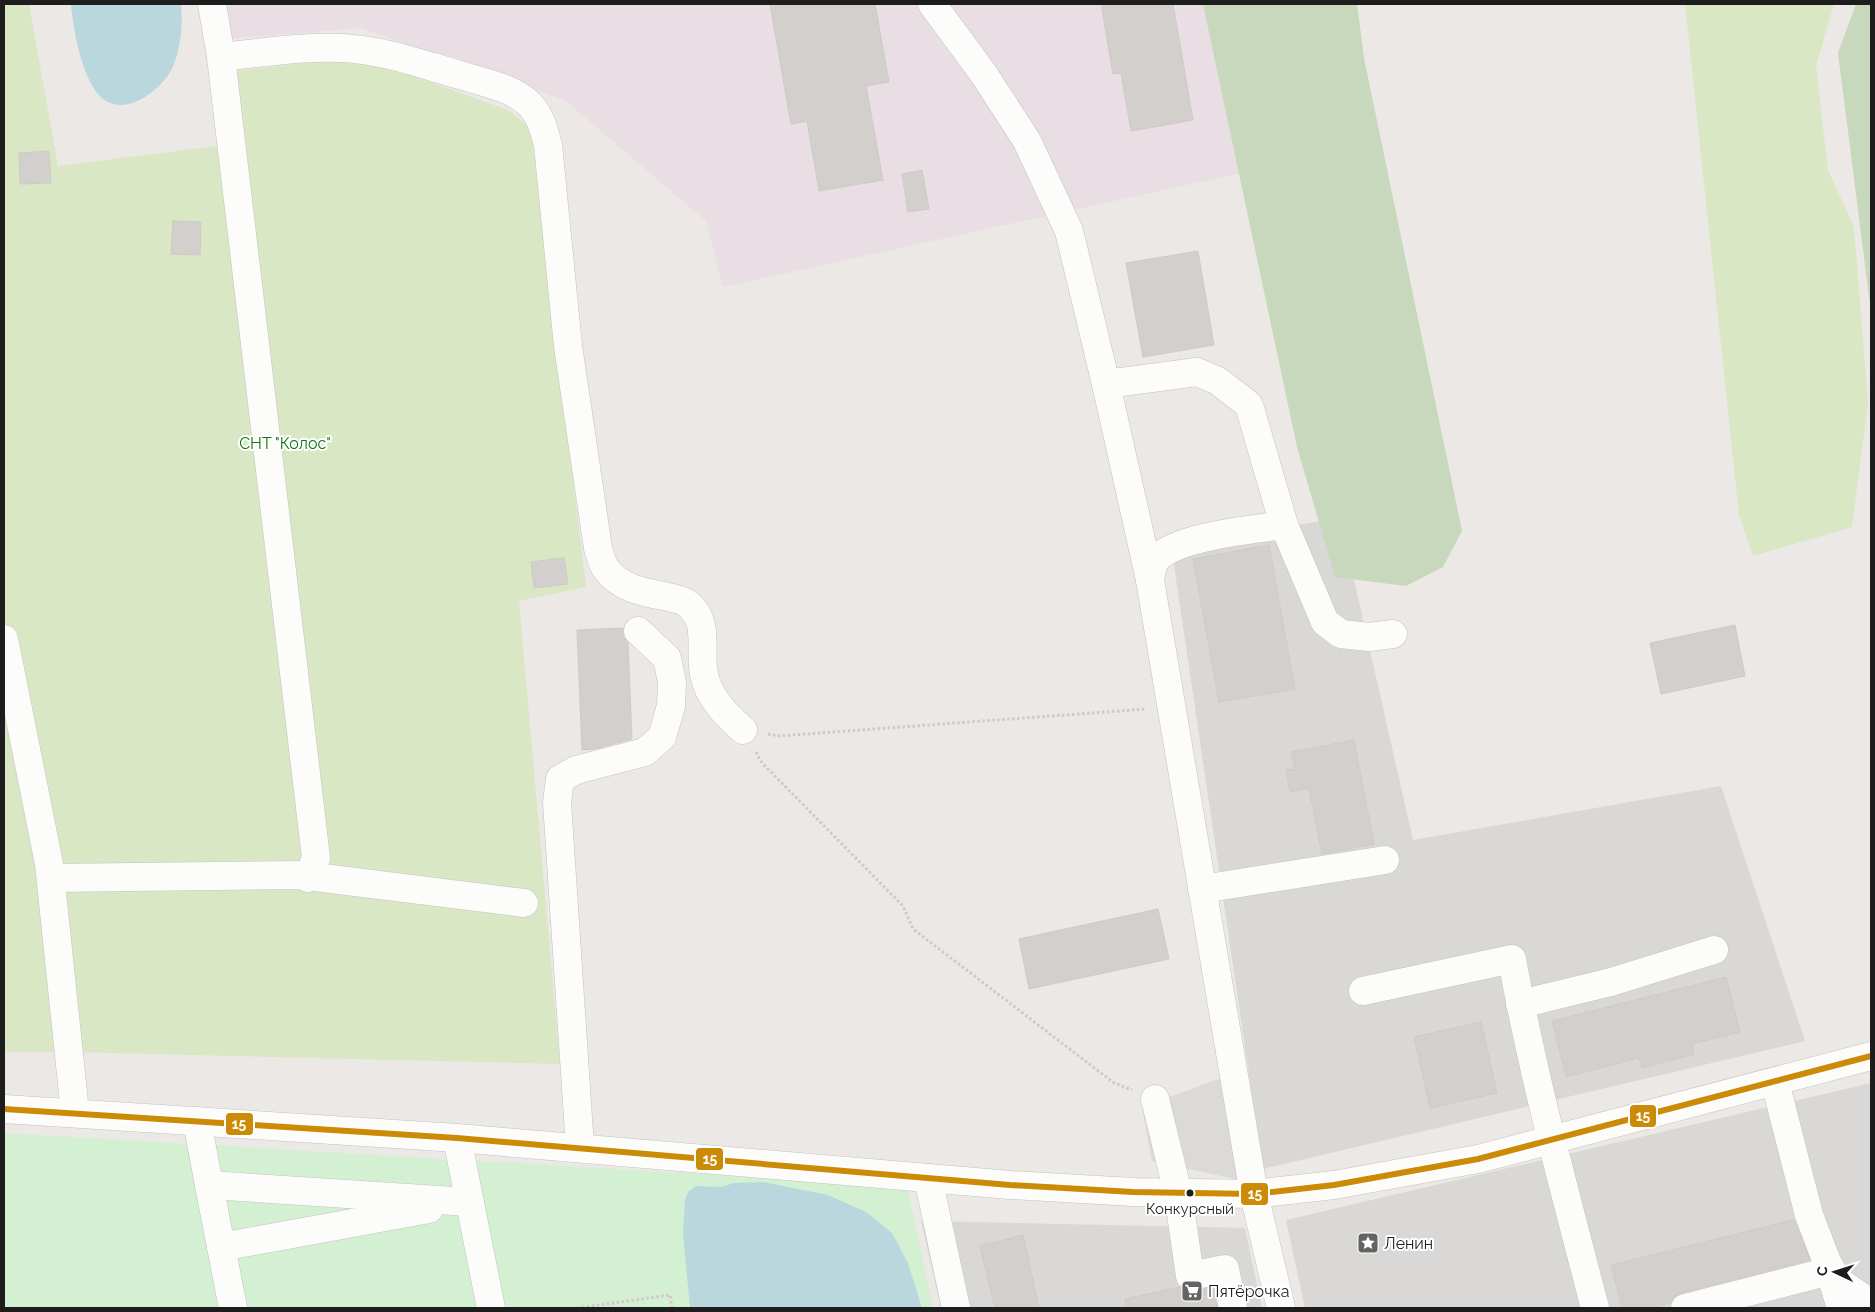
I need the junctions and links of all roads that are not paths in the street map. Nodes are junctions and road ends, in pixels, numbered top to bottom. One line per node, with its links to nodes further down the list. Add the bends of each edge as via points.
1 (212, 4): 3 (street)
2 (932, 4): 4 (street, via 983,73 1027,141 1065,222)
3 (221, 57): 10 (street, via 363,49 516,93 529,103 541,120 548,146 568,346 598,548 605,568 617,580 630,588 678,599 697,614 703,631 704,674 711,692 723,712); 13 (street, via 316,858)
4 (1106, 384): 5 (street, via 1197,372 1218,381 1249,405); 6 (street)
5 (1284, 525): 6 (street, via 1192,541 1169,549 1154,562); 8 (street, via 1325,622 1341,634 1369,637)
6 (1150, 580): 14 (street)
7 (638, 631): 27 (street, via 667,658 672,682 671,706 662,738 646,752 576,770 560,779 557,802)
8 (1393, 634)
9 (4, 639): 12 (street)
10 (743, 730)
11 (1385, 860): 14 (street)
12 (51, 878): 13 (street, via 299,875); 23 (street)
13 (308, 878): 15 (street)
14 (1202, 888): 31 (street)
15 (524, 904)
16 (1714, 950): 18 (street, via 1611,982)
17 (1363, 991): 18 (street, via 1512,959)
18 (1520, 1004): 26 (street)
19 (1871, 1056): 20 (street)
20 (1775, 1082): 26 (street); 34 (street, via 1809,1215)
21 (1155, 1099): 30 (street)
22 (4, 1109): 23 (street)
23 (75, 1112): 24 (street)
24 (197, 1121): 25 (street); 29 (street)
25 (457, 1138): 27 (street); 32 (street)
26 (1552, 1141): 31 (street, via 1468,1161 1334,1185); 41 (street)
27 (580, 1148): 28 (street)
28 (928, 1178): 30 (street, via 1020,1186); 38 (street)
29 (209, 1185): 32 (street); 33 (street)
30 (1178, 1192): 31 (street); 39 (street, via 1190,1276 1225,1269)
31 (1254, 1194): 40 (street)
32 (470, 1202): 33 (street); 37 (street)
33 (221, 1247): 36 (street)
34 (1828, 1267): 35 (street, via 1838,1280); 42 (street); 43 (street)
35 (1871, 1301)
36 (233, 1308)
37 (491, 1308)
38 (956, 1308)
39 (1233, 1308)
40 (1281, 1308)
41 (1595, 1308)
42 (1685, 1308)
43 (1841, 1308)

